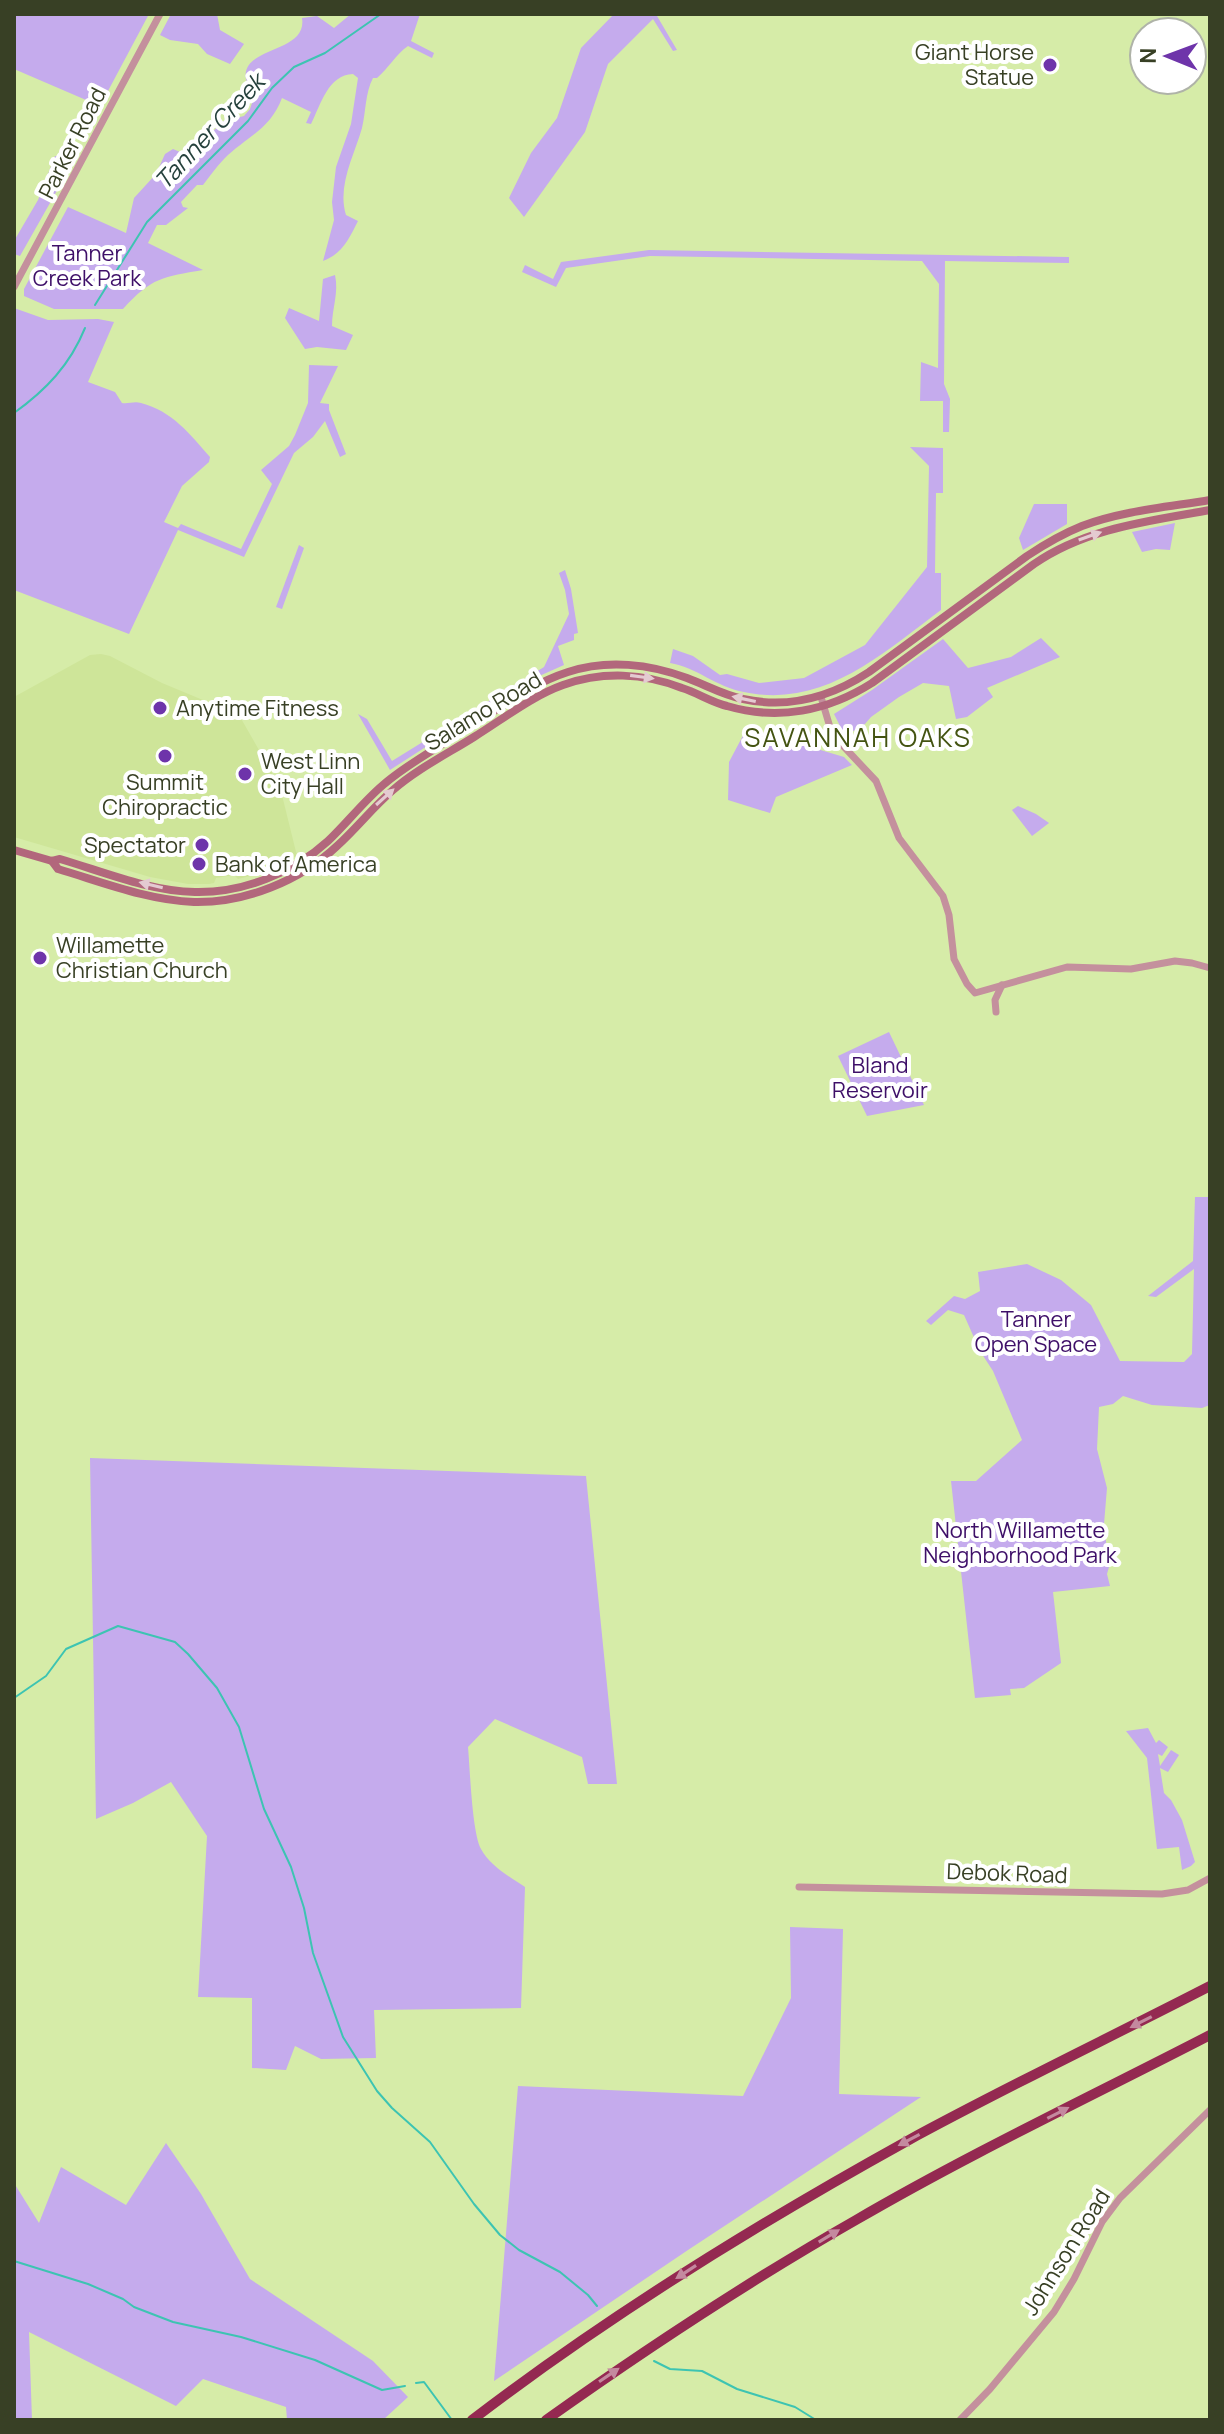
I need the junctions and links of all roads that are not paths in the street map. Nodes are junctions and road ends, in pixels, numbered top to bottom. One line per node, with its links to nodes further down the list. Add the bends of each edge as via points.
1 (160, 14): 2 (street, Parker Road)
2 (14, 287)
3 (1210, 500): 5 (main road, Salamo Road, via 1105,520 1053,539 864,676)
4 (1210, 510): 6 (main road, Salamo Road, one-way to 4, via 872,683 1061,547 1110,529)
5 (821, 697): 6 (street); 8 (main road, Salamo Road, one-way to 8, via 758,702 656,668 627,665 570,671 534,687 404,769 316,850 265,879 218,891 183,891)
6 (823, 707): 8 (main road, Salamo Road, one-way to 6, via 58,869 175,900 221,901 260,891 318,862 409,778 539,696 596,677 646,677 759,713); 10 (street, via 835,738 876,781 899,838 939,889 948,910 954,959 967,984 975,993)
7 (14, 850): 8 (main road, Salamo Road)
8 (52, 861)
9 (1210, 968): 10 (street, via 1175,961 1131,969 1067,967)
10 (1002, 985): 11 (street)
11 (996, 1012)
12 (1210, 1878): 13 (street, Debok Road, via 1188,1890 1162,1894)
13 (799, 1887)
14 (1210, 1986): 17 (highway, one-way to 17, via 811,2195 674,2280)
15 (1210, 2035): 18 (highway, one-way to 15, via 707,2311 857,2219)
16 (1210, 2110): 19 (street, Johnson Road, via 1120,2198 1054,2312)
17 (475, 2418)
18 (546, 2420)
19 (960, 2420)

